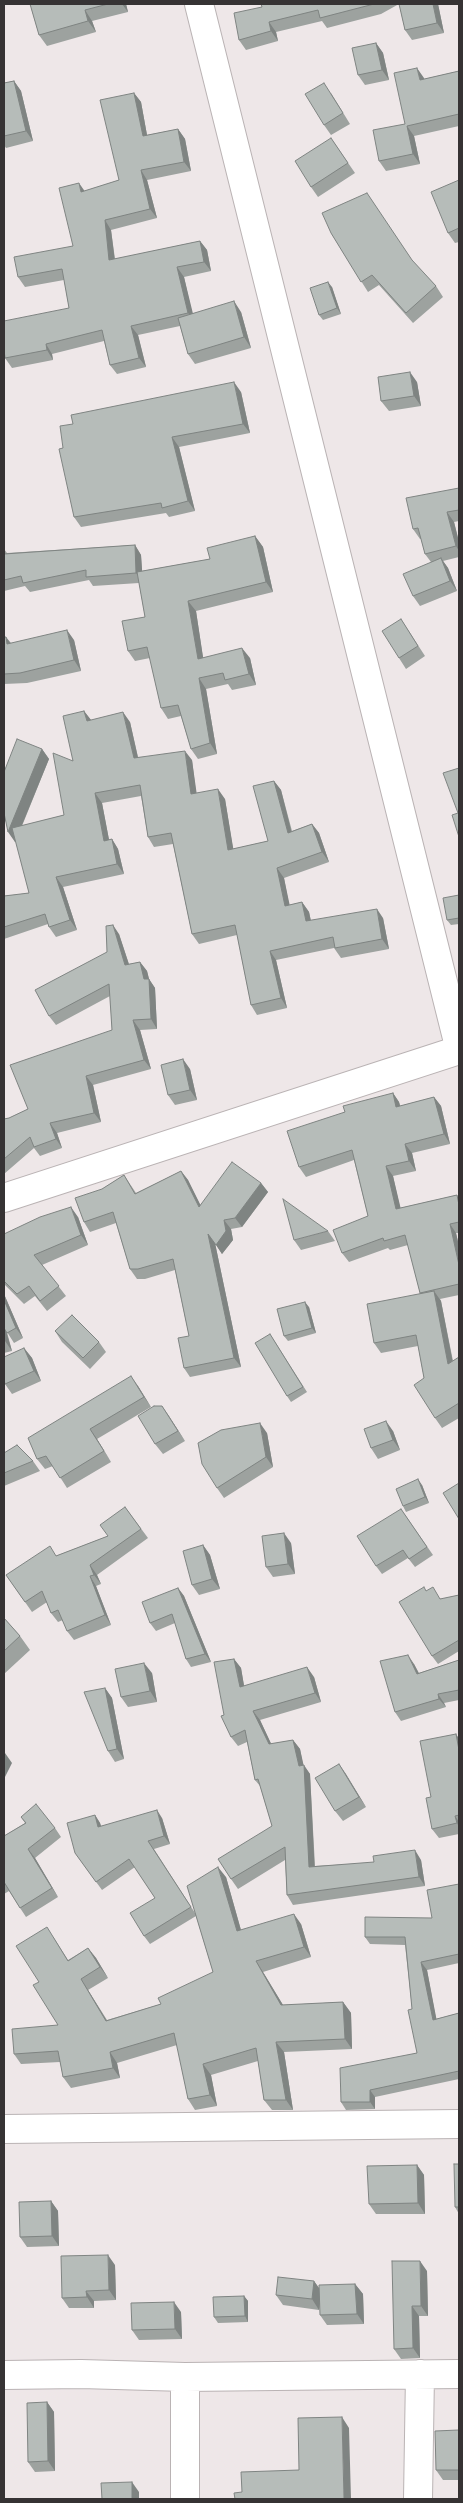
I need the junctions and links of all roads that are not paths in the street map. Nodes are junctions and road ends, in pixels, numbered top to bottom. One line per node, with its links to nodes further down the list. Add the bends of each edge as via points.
1 (199, 4): 2 (street)
2 (459, 1046)
3 (459, 1050): 4 (street)
4 (4, 1198)
5 (459, 2124): 6 (street)
6 (4, 2129)
7 (420, 2374): 8 (street); 10 (street); 12 (street)
8 (459, 2374)
9 (4, 2375): 10 (street)
10 (185, 2377): 11 (street)
11 (185, 2499)
12 (418, 2499)

